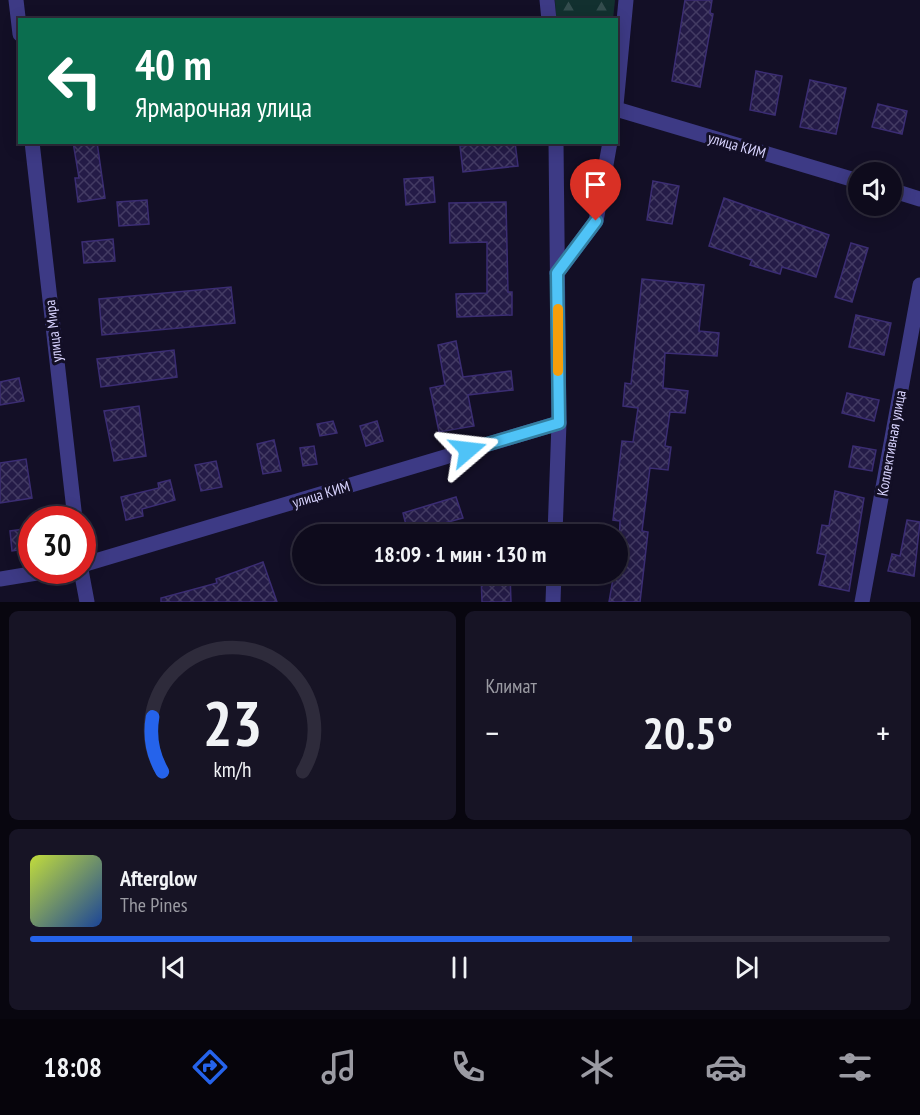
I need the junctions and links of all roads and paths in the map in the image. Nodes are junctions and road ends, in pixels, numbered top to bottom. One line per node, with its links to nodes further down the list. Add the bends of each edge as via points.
1 (16, 0): 4 (street)
2 (548, 0): 5 (street)
3 (626, 0): 6 (street)
4 (18, 18)
5 (549, 18)
6 (618, 86)
7 (618, 108): 11 (street, улица КИМ)
8 (32, 144): 17 (street, улица Мира)
9 (556, 144): 14 (street)
10 (610, 144): 14 (street, via 596,221)
11 (848, 178)
12 (902, 193): 13 (street)
13 (920, 199)
14 (557, 273): 16 (street)
15 (920, 285): 26 (street, Коллективная улица)
16 (559, 423): 18 (street); 19 (street, улица КИМ)
17 (74, 506)
18 (555, 524)
19 (96, 561)
20 (18, 576): 21 (street)
21 (0, 579)
22 (84, 584): 24 (street)
23 (554, 584): 25 (street)
24 (87, 602)
25 (553, 602)
26 (862, 602)

